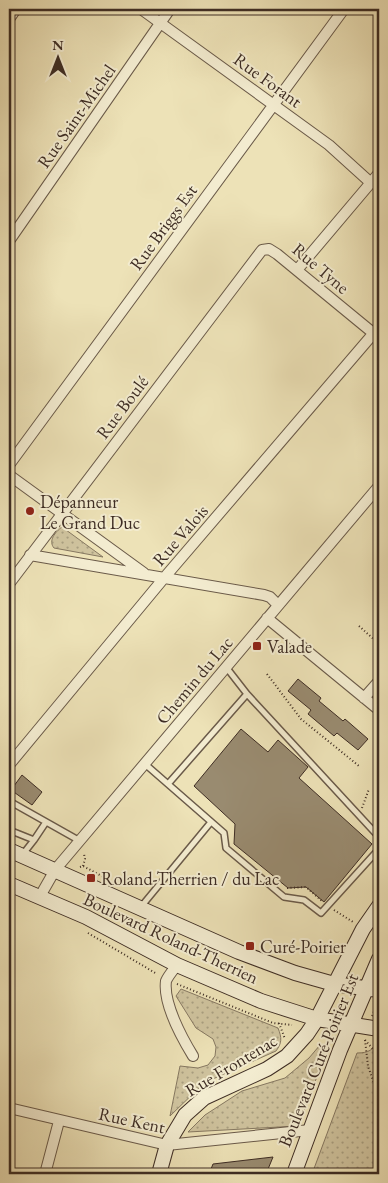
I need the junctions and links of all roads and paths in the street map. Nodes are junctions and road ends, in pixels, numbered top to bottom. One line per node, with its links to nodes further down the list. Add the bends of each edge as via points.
1 (16, 9): 5 (street)
2 (141, 9): 6 (street, Rue Forant)
3 (170, 9): 6 (street, Rue Saint-Michel)
4 (344, 9): 7 (street, Rue Briggs Est)
5 (9, 19)
6 (161, 22): 7 (street, Rue Forant); 10 (street, Rue Saint-Michel)
7 (274, 104): 9 (street, Rue Forant, via 329,145); 14 (street, Rue Briggs Est)
8 (379, 173): 9 (street)
9 (371, 183): 12 (street)
10 (9, 241)
11 (262, 250): 12 (street, Rue Tyne, via 272,250); 17 (street, Rue Boulé)
12 (297, 270): 13 (street, Rue Tyne)
13 (377, 333): 20 (street, Rue Valois)
14 (9, 464)
15 (9, 475): 17 (street)
16 (379, 486): 22 (street, Chemin du Lac)
17 (62, 513): 18 (street, Rue Boulé); 19 (street)
18 (30, 555): 19 (street); 21 (street, Rue Boulé)
19 (152, 576): 20 (street)
20 (164, 578): 22 (street, via 264,595); 33 (street, Rue Valois)
21 (9, 584)
22 (278, 605): 23 (street, Chemin du Lac)
23 (267, 618): 26 (street, Chemin du Lac); 30 (street)
24 (359, 626): 25 (path)
25 (379, 644)
26 (226, 667): 29 (lane); 32 (street, Chemin du Lac)
27 (267, 674): 34 (path, via 301,719)
28 (379, 681): 30 (street)
29 (247, 694): 35 (lane); 38 (lane)
30 (364, 698): 31 (street)
31 (379, 710)
32 (145, 764): 35 (lane); 44 (street, Chemin du Lac)
33 (9, 765)
34 (359, 766)
35 (168, 784): 40 (lane)
36 (369, 789): 38 (path)
37 (9, 800): 39 (lane)
38 (359, 815): 42 (lane)
39 (46, 822): 43 (lane); 44 (lane)
40 (211, 822): 53 (lane, via 224,833 226,848 284,896 304,900 321,913); 55 (lane)
41 (9, 830): 43 (lane)
42 (379, 837)
43 (34, 840): 46 (lane)
44 (80, 841): 48 (street, Chemin du Lac)
45 (379, 849): 53 (lane)
46 (15, 853): 48 (main road, Boulevard Roland-Therrien)
47 (75, 869): 49 (path, Boulevard Roland-Therrien, via 83,866)
48 (55, 870): 52 (street, Chemin du Lac); 55 (main road, Boulevard Roland-Therrien)
49 (114, 882)
50 (281, 883): 53 (path, via 288,888 306,887)
51 (9, 884): 52 (main road, Boulevard Roland-Therrien)
52 (39, 898): 58 (main road, Boulevard Roland-Therrien, via 86,917)
53 (328, 906): 56 (path)
54 (379, 906): 56 (main road, Boulevard Curé-Poirier Est)
55 (140, 908): 59 (main road, Boulevard Roland-Therrien, via 239,952)
56 (363, 929): 59 (main road, Boulevard Curé-Poirier Est)
57 (379, 959): 60 (main road, Boulevard Curé-Poirier Est)
58 (177, 965): 61 (main road, Boulevard Roland-Therrien, via 261,1001); 65 (street, Rue Frontenac, via 166,980 167,995 182,1038)
59 (334, 984): 60 (main road, Boulevard Roland-Therrien); 61 (main road, Boulevard Curé-Poirier Est)
60 (372, 989): 62 (main road, Boulevard Curé-Poirier Est)
61 (317, 1019): 62 (main road, Boulevard Roland-Therrien); 70 (main road, Rue Frontenac, via 288,1056 204,1098 185,1115)
62 (351, 1026): 63 (main road, Boulevard Roland-Therrien); 69 (main road, Boulevard Curé-Poirier Est)
63 (379, 1030)
64 (365, 1040): 66 (path, via 368,1066)
65 (193, 1056)
66 (379, 1098)
67 (9, 1108): 68 (street, Rue Kent)
68 (59, 1121): 70 (street, Rue Kent); 71 (street)
69 (310, 1130): 70 (street, Rue Kent); 73 (main road, Boulevard Curé-Poirier Est)
70 (167, 1145): 72 (main road, Rue Frontenac)
71 (45, 1174)
72 (159, 1174)
73 (294, 1174)

